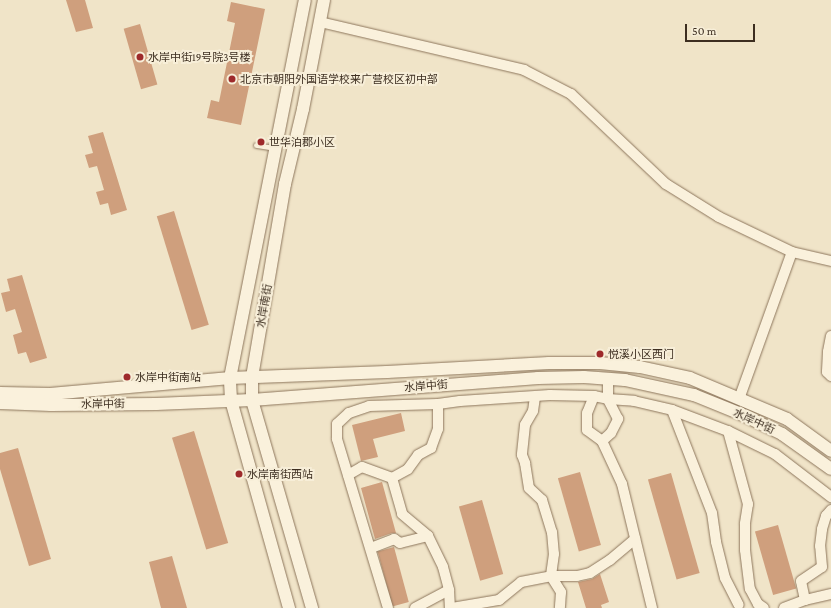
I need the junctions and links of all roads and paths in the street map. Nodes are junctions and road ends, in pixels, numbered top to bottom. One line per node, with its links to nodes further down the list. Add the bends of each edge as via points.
1 (305, 0): 5 (street, 水岸南街)
2 (324, 0): 3 (street, 水岸南街)
3 (320, 22): 6 (street, via 524,70 571,94 666,184 719,217); 10 (street, 水岸南街, via 285,184)
4 (256, 145): 5 (lane)
5 (276, 148): 11 (street, 水岸南街)
6 (792, 252): 7 (street); 17 (street)
7 (831, 261)
8 (831, 336): 9 (street, via 827,372)
9 (831, 376)
10 (252, 377): 11 (street, 水岸中街); 17 (street, 水岸中街, via 549,363 600,363 640,367 690,378); 19 (street, 水岸南街)
11 (230, 378): 13 (street, 水岸中街, via 50,394); 18 (street, 水岸南街)
12 (608, 379): 16 (street); 19 (street, 水岸中街, via 538,378); 26 (street, 水岸中街, via 625,380 694,396 741,414 782,434)
13 (0, 393)
14 (594, 396): 15 (street); 16 (street); 24 (street, via 586,413 587,430)
15 (535, 397): 21 (street); 34 (street, via 533,410 525,425 522,455 529,488 542,500 552,532 554,554)
16 (608, 399): 22 (street, via 634,401); 24 (street, via 618,418 610,433)
17 (738, 399): 25 (street, 水岸中街, via 787,419)
18 (231, 400): 19 (street, 水岸中街); 20 (street, 水岸中街, via 51,405); 40 (street, 水岸南街)
19 (252, 400): 41 (street, 水岸南街)
20 (0, 403)
21 (438, 404): 27 (street, via 369,406 348,413 337,424 337,438); 28 (street, via 438,429 431,448 418,455 408,469)
22 (672, 410): 23 (street); 39 (street, via 712,513 725,578)
23 (728, 431): 29 (street, via 775,454); 38 (street, via 748,504 745,550 750,588)
24 (602, 440): 32 (street, via 622,484)
25 (831, 451)
26 (831, 469)
27 (348, 475): 28 (street, via 362,467); 33 (street)
28 (392, 478): 31 (street, via 402,514)
29 (831, 497)
30 (831, 510): 37 (street, via 822,529 822,567 801,581)
31 (428, 536): 33 (street, via 400,543 394,539); 35 (street, via 443,568)
32 (635, 540): 34 (street, via 590,573); 46 (street)
33 (371, 548): 42 (street)
34 (551, 576): 44 (street, via 521,582 499,600 476,606); 45 (street, via 561,592)
35 (449, 590): 43 (street); 44 (street)
36 (831, 594): 37 (street)
37 (805, 600): 47 (street)
38 (761, 606): 39 (street)
39 (739, 607)
40 (289, 608)
41 (312, 608)
42 (388, 608)
43 (415, 608)
44 (451, 608)
45 (560, 608)
46 (652, 608)
47 (784, 608)

